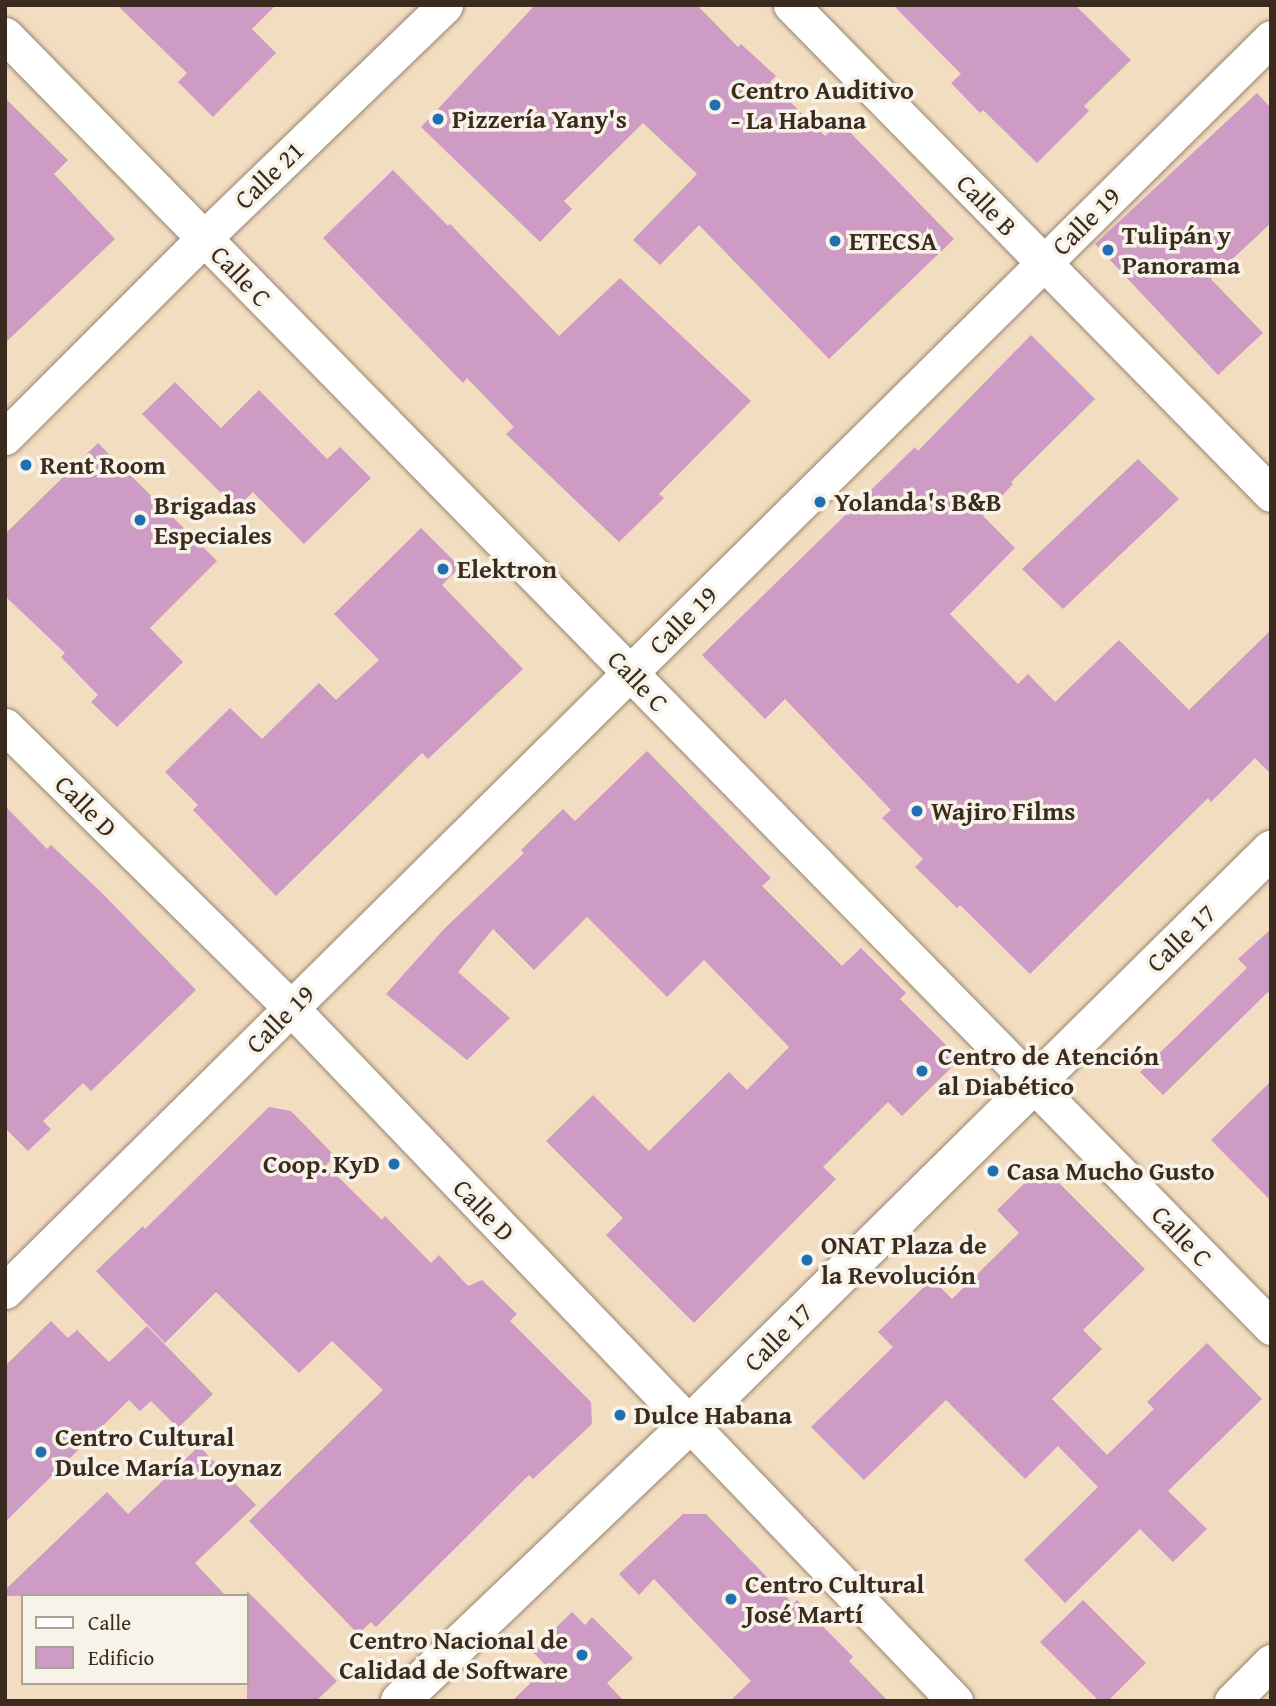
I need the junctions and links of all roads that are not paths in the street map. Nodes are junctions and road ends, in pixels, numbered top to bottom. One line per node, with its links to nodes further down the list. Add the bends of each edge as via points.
1 (445, 5): 5 (street, Calle 21)
2 (791, 5): 6 (street, Calle B)
3 (5, 35): 5 (street, Calle C)
4 (1271, 38): 6 (street, Calle 19)
5 (204, 238): 7 (street, Calle 21); 9 (street, Calle C)
6 (1044, 263): 8 (street, Calle B); 9 (street, Calle 19)
7 (5, 437)
8 (1271, 494)
9 (630, 672): 12 (street, Calle 19); 13 (street, Calle C)
10 (5, 726): 12 (street, Calle D)
11 (1271, 850): 13 (street, Calle 17)
12 (291, 1008): 14 (street, Calle 19); 16 (street, Calle D)
13 (1032, 1083): 15 (street, Calle C); 16 (street, Calle 17)
14 (5, 1291)
15 (1271, 1327)
16 (690, 1424): 18 (street, Calle 17); 19 (street, Calle D)
17 (1271, 1662): 20 (street)
18 (400, 1701)
19 (955, 1701)
20 (1232, 1701)

